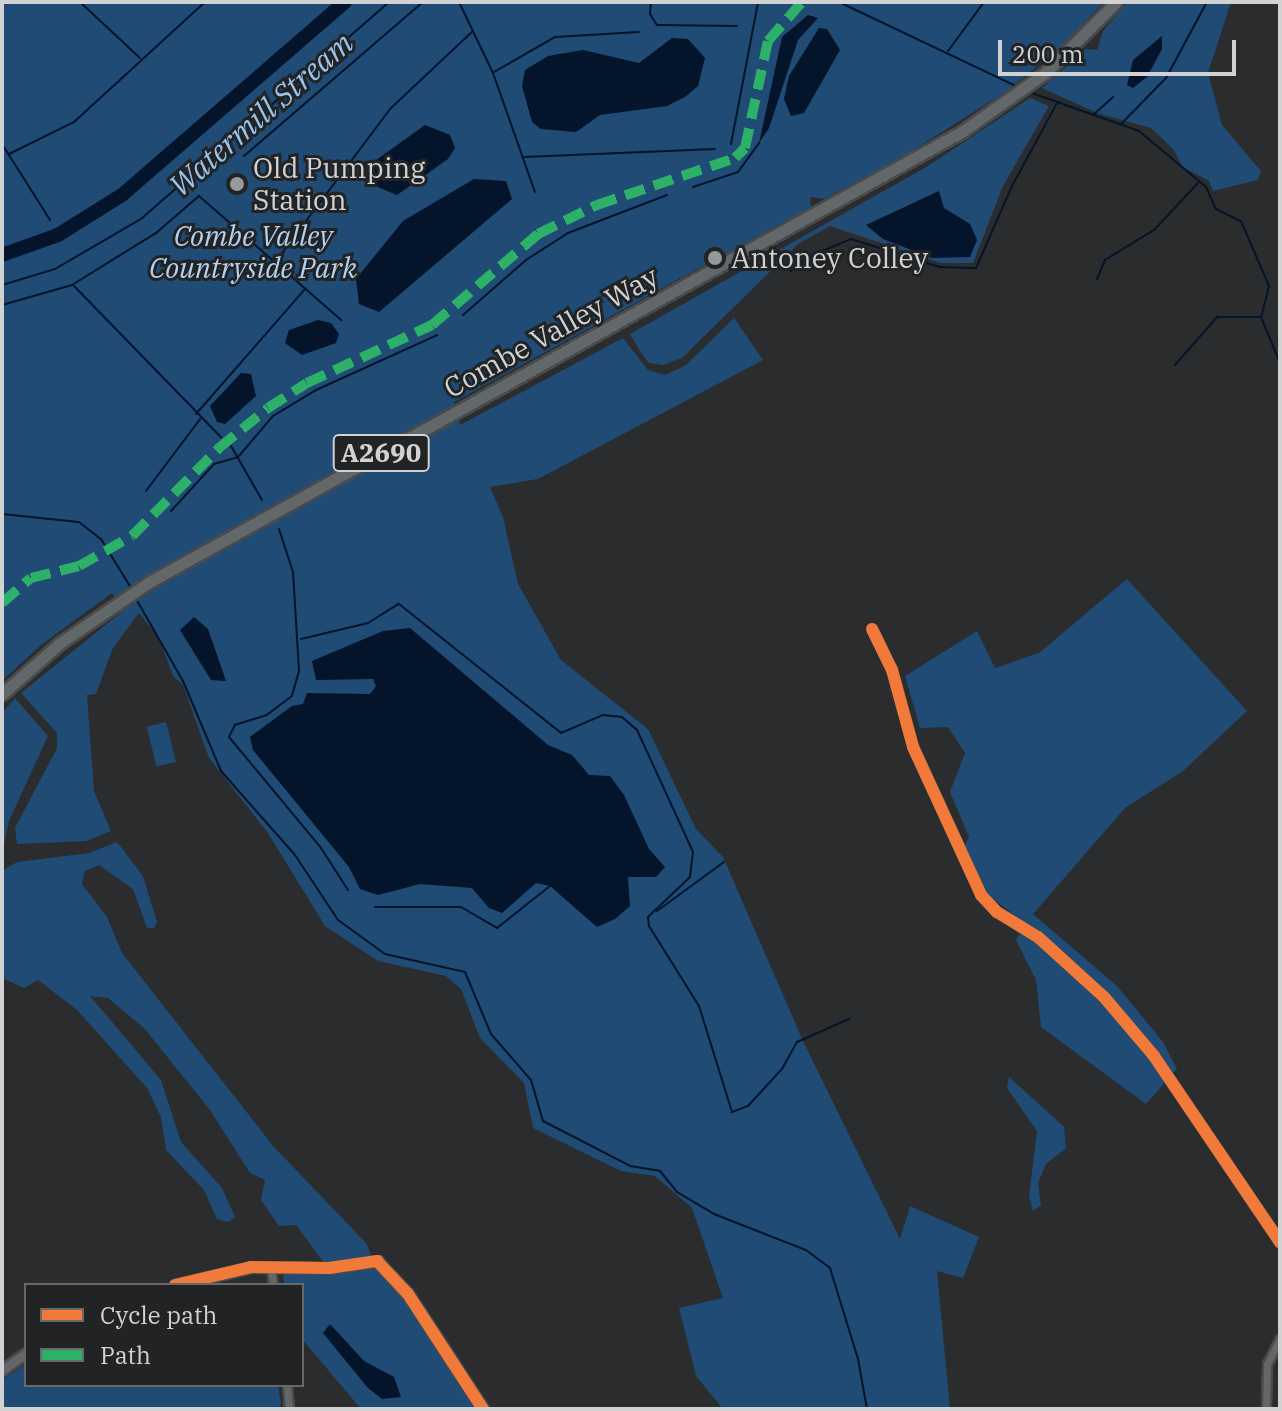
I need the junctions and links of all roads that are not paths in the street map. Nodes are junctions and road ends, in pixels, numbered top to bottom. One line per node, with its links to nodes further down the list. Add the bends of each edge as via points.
1 (1116, 2): 3 (main road, Combe Valley Way / A2690, via 1013,98 905,165 151,581 60,643)
2 (872, 629): 4 (street, via 892,670 913,747 981,895 1038,937 1104,997 1154,1056)
3 (2, 694)
4 (1280, 1242)
5 (271, 1267): 6 (street, via 219,1271); 7 (street); 13 (street, via 377,1261 391,1272)
6 (181, 1283)
7 (273, 1283)
8 (1280, 1339): 14 (street, via 1267,1364)
9 (24, 1354): 10 (street)
10 (2, 1370)
11 (287, 1387): 12 (street)
12 (289, 1409)
13 (483, 1409)
14 (1266, 1409)

